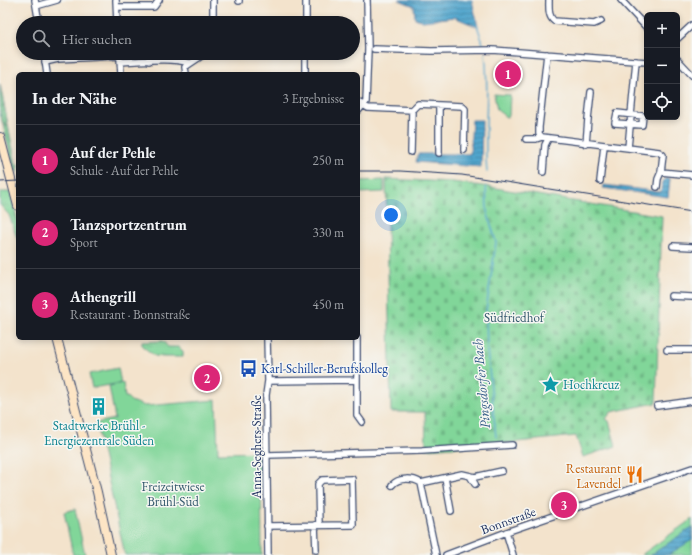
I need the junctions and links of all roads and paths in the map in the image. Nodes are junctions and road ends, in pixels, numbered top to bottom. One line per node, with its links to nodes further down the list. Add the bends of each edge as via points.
1 (57, 0): 9 (street)
2 (116, 0): 10 (street)
3 (159, 0): 10 (street, via 154,7)
4 (214, 0): 13 (street)
5 (306, 0): 14 (street)
6 (367, 0): 38 (street, via 366,102)
7 (550, 0): 15 (street, via 549,14 554,21 594,24)
8 (621, 0): 16 (street)
9 (36, 3): 11 (street)
10 (117, 7): 12 (street)
11 (38, 16)
12 (117, 16)
13 (214, 16)
14 (306, 16)
15 (601, 21)
16 (644, 25)
17 (692, 25): 18 (street)
18 (680, 36)
19 (374, 49): 20 (street, via 493,50)
20 (547, 54): 26 (street); 45 (street, via 539,127 539,134)
21 (54, 60): 27 (street)
22 (195, 60): 31 (street)
23 (305, 60): 35 (street)
24 (149, 61): 25 (street); 28 (street)
25 (158, 61): 31 (street)
26 (636, 61): 29 (street); 41 (street)
27 (45, 62): 32 (street)
28 (121, 62): 33 (street)
29 (644, 62)
30 (680, 62): 36 (street)
31 (190, 63): 34 (street, via 185,67)
32 (47, 72)
33 (121, 72)
34 (186, 72)
35 (305, 72)
36 (692, 75)
37 (592, 92): 46 (street)
38 (360, 104): 40 (street, via 368,108)
39 (440, 105): 40 (street, via 418,104); 49 (street, via 462,106 465,109); 51 (street)
40 (412, 110): 50 (street)
41 (630, 114): 42 (street); 42 (street, via 643,116 642,125); 42 (street, via 617,113 615,123)
42 (629, 124): 48 (street)
43 (0, 137): 57 (street)
44 (526, 138): 45 (street)
45 (545, 138): 46 (street); 52 (street)
46 (586, 144): 47 (street)
47 (604, 146): 48 (street); 55 (street)
48 (628, 148): 53 (street, via 662,153)
49 (464, 150)
50 (411, 152)
51 (439, 153)
52 (543, 172)
53 (661, 172): 54 (street); 56 (street)
54 (692, 175)
55 (600, 181)
56 (657, 187)
57 (16, 198)
58 (673, 246): 59 (street)
59 (692, 247)
60 (671, 296): 61 (street)
61 (692, 297)
62 (58, 340): 86 (street)
63 (267, 340): 68 (street, Anna-Seghers-Straße)
64 (357, 340): 67 (street)
65 (667, 350): 66 (street)
66 (692, 350)
67 (357, 380): 68 (street); 71 (street, via 358,415)
68 (268, 381): 73 (street, Anna-Seghers-Straße)
69 (692, 401): 70 (street)
70 (657, 406)
71 (362, 422)
72 (512, 445): 73 (street, via 422,451)
73 (267, 455): 83 (street, Anna-Seghers-Straße)
74 (692, 468): 84 (street, Bonnstraße)
75 (502, 472): 76 (street)
76 (470, 476): 77 (street, via 464,474); 79 (street)
77 (445, 478): 78 (street); 81 (street)
78 (421, 483): 80 (street, via 412,479 400,480); 88 (street)
79 (475, 484)
80 (392, 485)
81 (451, 511)
82 (317, 525): 82 (street, via 353,525 352,479 322,480 318,484); 83 (street); 85 (street)
83 (267, 526): 87 (street, Anna-Seghers-Straße)
84 (506, 532): 89 (street, Bonnstraße); 90 (street)
85 (316, 550)
86 (111, 555)
87 (268, 555)
88 (436, 555)
89 (446, 555)
90 (513, 555)

